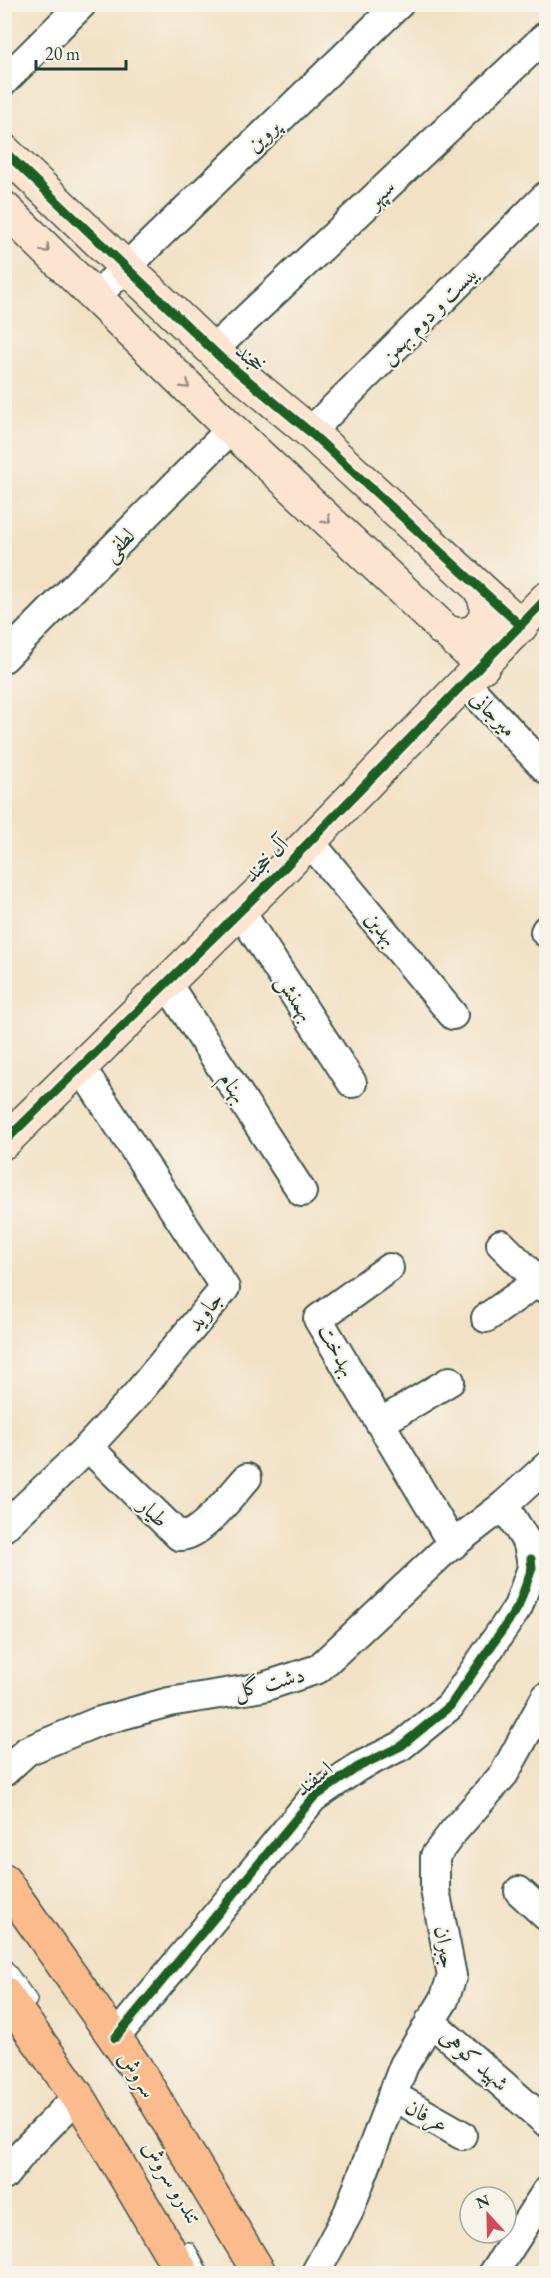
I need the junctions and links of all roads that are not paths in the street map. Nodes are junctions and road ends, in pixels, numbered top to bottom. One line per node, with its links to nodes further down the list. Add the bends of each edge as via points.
1 (82, 4): 4 (street)
2 (399, 4): 8 (street, پروین)
3 (546, 36): 10 (street, سپهر)
4 (4, 81)
5 (4, 151): 8 (street, خجند)
6 (546, 196): 12 (street, بیست و دوم بهمن)
7 (4, 208): 9 (street, one-way to 9)
8 (125, 266): 9 (street, پروین); 10 (street, خجند)
9 (95, 297): 11 (street, one-way to 11)
10 (213, 350): 12 (street, خجند)
11 (231, 429): 16 (street, one-way to 16); 17 (street, لطفی)
12 (310, 432): 13 (street, خجند)
13 (478, 587): 15 (street, خجند); 16 (street, via 487,610 480,626 473,632 457,635)
14 (546, 599): 15 (street, آل خجند)
15 (521, 626): 18 (street, آل خجند)
16 (441, 628): 18 (street)
17 (4, 658)
18 (475, 675): 19 (street, میرجانی); 20 (street, آل خجند)
19 (546, 769)
20 (310, 842): 21 (street, آل خجند); 23 (street, بهدین)
21 (240, 911): 22 (street, آل خجند); 25 (street, بهمنش)
22 (166, 982): 24 (street, آل خجند); 27 (street, بهنام)
23 (453, 1015)
24 (80, 1066): 26 (street, آل خجند); 34 (street, جاوید, via 225,1288)
25 (352, 1083)
26 (4, 1142)
27 (302, 1192)
28 (501, 1244): 30 (street)
29 (389, 1268): 33 (street, بهدخت, via 318,1319)
30 (543, 1285): 31 (street)
31 (486, 1318)
32 (450, 1381): 33 (street)
33 (380, 1423): 39 (street, بهدخت)
34 (88, 1447): 36 (street, طیار, via 179,1536 188,1537 199,1530); 38 (street, جاوید)
35 (546, 1467): 37 (street, دشت گل)
36 (247, 1478)
37 (504, 1505): 39 (street, دشت گل); 40 (street)
38 (4, 1527)
39 (453, 1545): 42 (street, دشت گل, via 318,1669 263,1687 169,1702 97,1722 27,1752)
40 (539, 1563): 51 (street, اسفند, via 532,1568 518,1607 450,1706 401,1746 358,1767 314,1798)
41 (546, 1697): 50 (street, جبران, via 504,1774 435,1856 435,1890 453,1976)
42 (4, 1772)
43 (4, 1881): 51 (main road, سروش)
44 (519, 1891): 46 (street)
45 (4, 1902): 59 (lane, via 105,2044)
46 (546, 1916)
47 (4, 1966): 49 (lane)
48 (4, 1993): 52 (main road)
49 (37, 2011)
50 (430, 2021): 53 (street, جبران, via 404,2065); 54 (street, شهید کوهی)
51 (115, 2038): 60 (main road, سروش)
52 (89, 2094): 56 (street, via 24,2151); 58 (main road)
53 (392, 2095): 55 (street, عرفان); 61 (street, جبران, via 348,2213)
54 (546, 2122)
55 (462, 2135)
56 (4, 2176)
57 (546, 2192): 62 (street)
58 (186, 2267)
59 (243, 2274)
60 (260, 2274)
61 (315, 2274)
62 (492, 2274)

